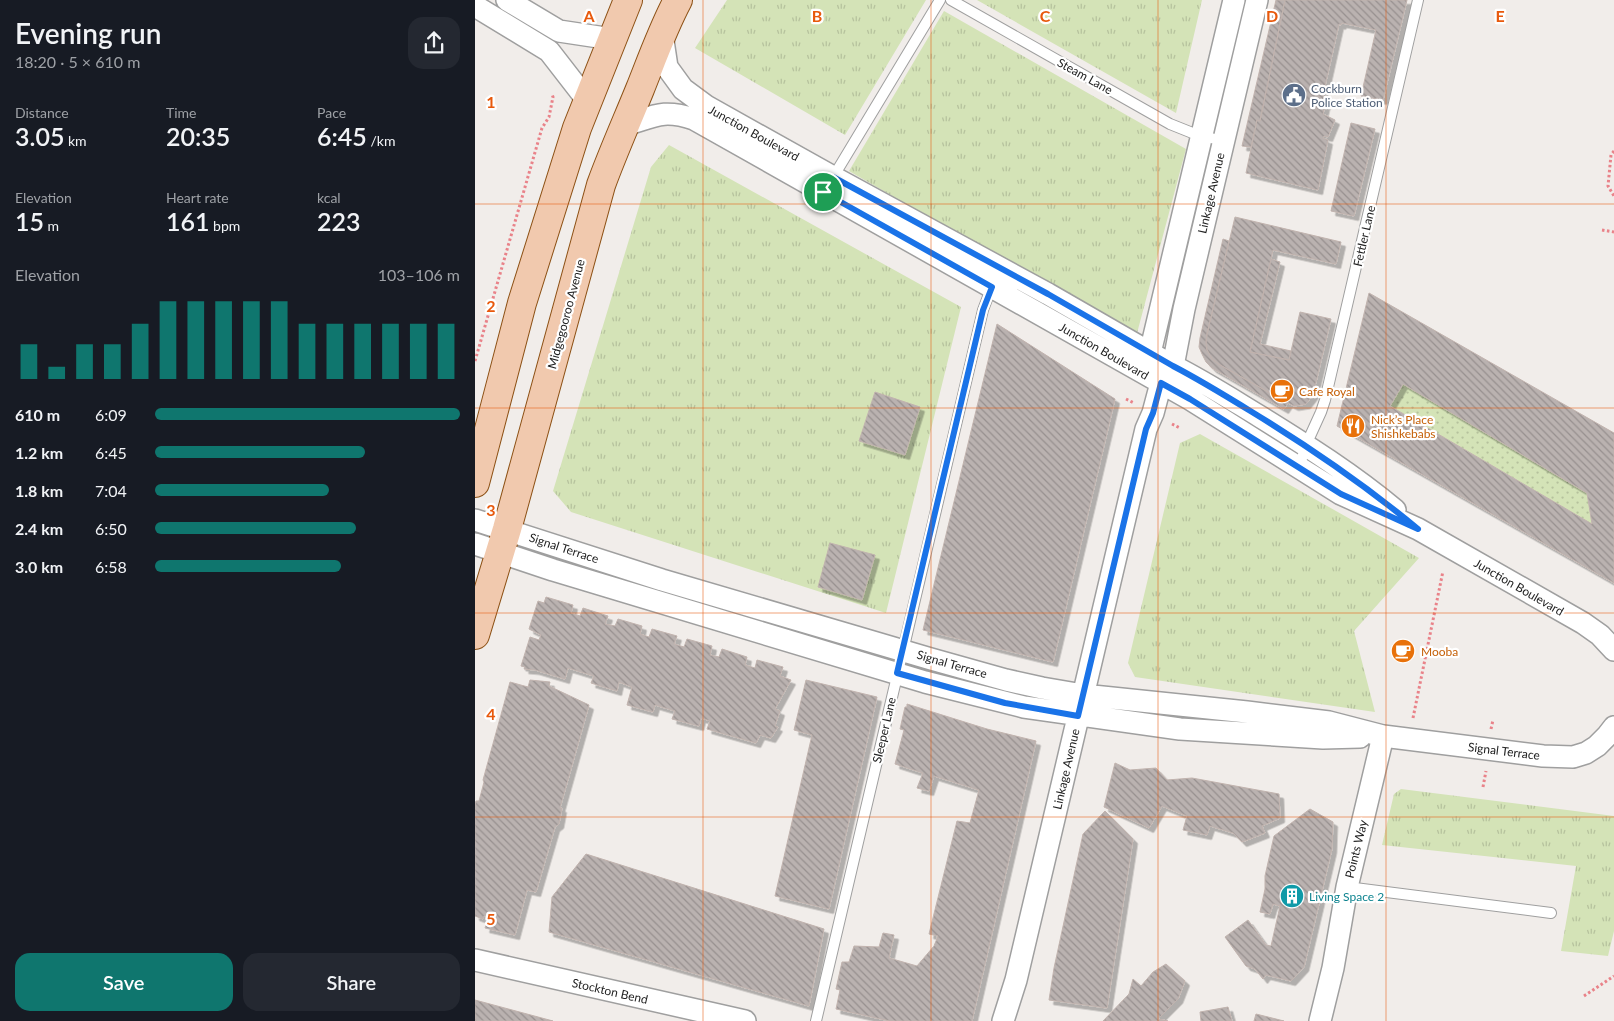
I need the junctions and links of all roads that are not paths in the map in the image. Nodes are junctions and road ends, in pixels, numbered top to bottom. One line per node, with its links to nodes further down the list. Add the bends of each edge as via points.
1 (507, 0): 11 (street, via 559,31)
2 (628, 0): 11 (main road)
3 (678, 0): 10 (main road, Midgegooroo Avenue)
4 (941, 0): 16 (lane)
5 (951, 0): 14 (lane, Steam Lane, via 1170,124)
6 (1233, 0): 14 (street, Linkage Avenue)
7 (1257, 0): 15 (street, Linkage Avenue)
8 (1418, 0): 21 (lane, Fettler Lane, via 1325,400)
9 (475, 6): 12 (street, via 549,51)
10 (662, 34): 13 (main road, Midgegooroo Avenue); 16 (street, Junction Boulevard, via 667,67 683,89)
11 (612, 39): 12 (main road)
12 (587, 100): 23 (main road, via 522,303)
13 (626, 125): 16 (street, Junction Boulevard, via 661,114 686,117); 26 (main road, Midgegooroo Avenue, via 601,185)
14 (1202, 136): 15 (lane, Steam Lane); 19 (street, Linkage Avenue)
15 (1223, 141): 20 (street, Linkage Avenue)
16 (828, 185): 17 (street, Junction Boulevard); 18 (street, Junction Boulevard)
17 (1001, 268): 18 (lane, Sleeper Lane); 19 (street, Junction Boulevard)
18 (992, 287): 20 (street, Junction Boulevard); 28 (lane, Sleeper Lane, via 983,310)
19 (1150, 353): 20 (street, Junction Boulevard)
20 (1167, 375): 21 (street, Junction Boulevard, via 1198,379); 22 (street, Junction Boulevard, via 1190,399); 31 (street, Linkage Avenue, via 1146,429)
21 (1306, 444): 22 (lane, Fettler Lane); 25 (street, Junction Boulevard)
22 (1299, 468): 25 (street, Junction Boulevard, via 1341,494)
23 (475, 483)
24 (475, 520): 26 (street, Signal Terrace)
25 (1418, 529): 29 (street, Junction Boulevard, via 1583,623)
26 (494, 542): 27 (main road, Midgegooroo Avenue); 28 (street, Signal Terrace, via 662,580); 30 (street, Signal Terrace, via 553,570)
27 (475, 635)
28 (902, 650): 30 (lane, Sleeper Lane); 31 (street, Signal Terrace, via 1006,680)
29 (1614, 650)
30 (897, 673): 32 (street, Signal Terrace, via 1005,703); 40 (lane, Sleeper Lane)
31 (1083, 695): 32 (street, Linkage Avenue); 34 (street, Signal Terrace, via 1329,722)
32 (1078, 716): 34 (street, Signal Terrace, via 1180,729 1323,738); 38 (street, Linkage Avenue)
33 (1614, 727): 34 (street, Signal Terrace, via 1597,746 1573,756 1543,756)
34 (1383, 736): 35 (street, Points Way)
35 (1347, 887): 36 (lane); 43 (street, Points Way)
36 (1551, 913)
37 (475, 960): 39 (street, Stockton Bend)
38 (1017, 980): 41 (street, Linkage Avenue); 42 (street, Linkage Avenue)
39 (745, 1021)
40 (816, 1021)
41 (1003, 1021)
42 (1012, 1021)
43 (1320, 1021)

